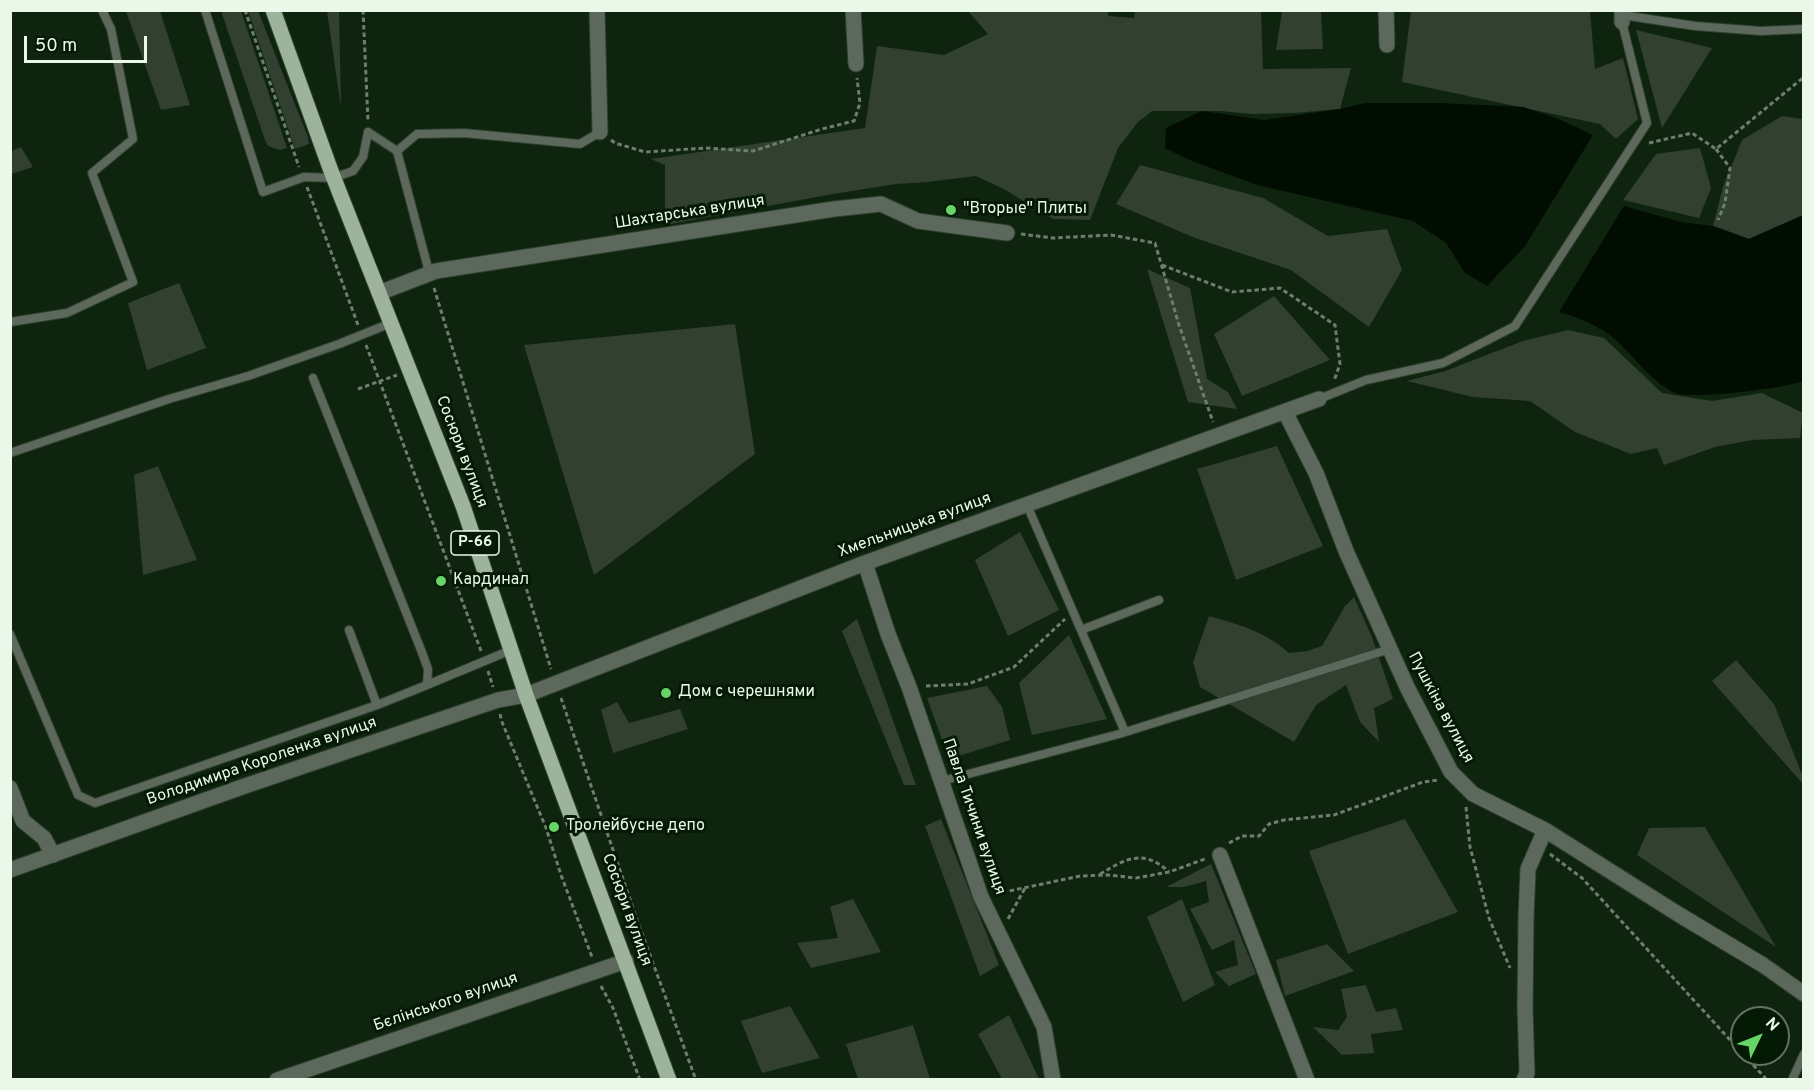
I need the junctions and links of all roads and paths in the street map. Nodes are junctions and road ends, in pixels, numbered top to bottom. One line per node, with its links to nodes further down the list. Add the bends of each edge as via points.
1 (102, 10): 26 (lane, via 111,29 133,139 92,173 133,282 68,314)
2 (206, 10): 19 (lane, via 263,192)
3 (245, 10): 19 (path)
4 (273, 10): 20 (main road, Сосюри вулиця / Р-66)
5 (363, 10): 14 (path)
6 (597, 10): 15 (street)
7 (853, 10): 12 (street)
8 (1386, 10): 11 (street)
9 (1622, 16): 10 (lane, via 1761,31); 16 (lane, via 1647,123)
10 (1803, 29)
11 (1387, 45)
12 (856, 64): 15 (path, via 860,103 854,121 753,151 705,148 645,152 615,143)
13 (1803, 77): 17 (path)
14 (368, 132): 18 (lane); 20 (lane, via 363,157 353,171)
15 (600, 132): 18 (lane, via 580,144 464,133 417,134)
16 (1632, 146): 17 (path, via 1692,133); 33 (lane, via 1515,326 1443,363 1366,380)
17 (1716, 149): 21 (path, via 1730,168)
18 (398, 151): 24 (lane)
19 (304, 177): 20 (lane); 28 (path)
20 (333, 178): 25 (main road, Сосюри вулиця / Р-66)
21 (1718, 220)
22 (1007, 233): 23 (path, via 1053,238 1110,236 1155,243); 24 (street, Шахтарська вулиця, via 918,221 881,204)
23 (1162, 265): 33 (path, via 1232,292 1280,288 1335,325 1340,364); 35 (path)
24 (429, 272): 25 (street, Шахтарська вулиця)
25 (379, 293): 27 (main road, Сосюри вулиця / Р-66)
26 (10, 322)
27 (391, 323): 28 (lane); 29 (main road, Сосюри вулиця / Р-66)
28 (362, 334): 31 (path); 36 (lane, via 258,373)
29 (410, 371): 31 (path); 44 (main road, Сосюри вулиця / Р-66, via 463,506)
30 (313, 378): 47 (lane, via 421,650 428,669)
31 (379, 382): 32 (path); 46 (path)
32 (358, 389)
33 (1324, 397): 34 (street, Хмельницька вулиця)
34 (1285, 412): 35 (street, Хмельницька вулиця); 45 (street, Пушкіна вулиця, via 1316,473)
35 (1216, 436): 37 (street, Хмельницька вулиця)
36 (10, 453)
37 (1027, 505): 38 (street, Хмельницька вулиця); 40 (lane)
38 (865, 563): 48 (street, Павла Тичини вулиця); 49 (street, Хмельницька вулиця)
39 (1159, 600): 42 (lane)
40 (1073, 611): 42 (lane); 48 (path, via 1014,668 968,684)
41 (349, 630): 51 (lane)
42 (1081, 630): 52 (lane)
43 (10, 633): 51 (lane, via 78,795 95,803)
44 (511, 650): 46 (lane); 49 (main road, Сосюри вулиця / Р-66)
45 (1390, 650): 52 (lane); 54 (street, Пушкіна вулиця, via 1450,772)
46 (485, 661): 47 (lane); 50 (path)
47 (427, 686): 51 (lane)
48 (909, 687): 53 (street, Павла Тичини вулиця)
49 (526, 695): 50 (street, Володимира Короленка вулиця); 66 (main road, Сосюри вулиця / Р-66)
50 (498, 700): 58 (street, Володимира Короленка вулиця); 67 (path, via 502,722 546,828)
51 (377, 705)
52 (1125, 732): 53 (lane)
53 (942, 781): 64 (street, Павла Тичини вулиця)
54 (1460, 781): 56 (street, Пушкіна вулиця, via 1473,794); 59 (path, via 1424,782 1334,815 1269,824 1259,836 1242,836 1230,843); 68 (path, via 1470,847 1489,918)
55 (10, 788): 58 (street, via 23,821 44,838)
56 (1545, 830): 57 (street); 69 (street, Пушкіна вулиця)
57 (1539, 846): 70 (path, via 1582,878); 78 (street, via 1528,869)
58 (53, 855): 60 (street, Володимира Короленка вулиця)
59 (1220, 855): 61 (path); 77 (street)
60 (10, 870)
61 (1169, 872): 62 (path, via 1136,878); 62 (path, via 1159,862 1140,857 1122,861)
62 (1098, 875): 63 (path)
63 (1026, 888): 64 (path); 65 (path)
64 (981, 897): 65 (street, Павла Тичини вулиця)
65 (998, 933): 76 (street, Павла Тичини вулиця, via 1044,1027)
66 (626, 960): 67 (street, Бєлінського вулиця); 75 (main road, Сосюри вулиця / Р-66)
67 (597, 970): 73 (street, Бєлінського вулиця); 74 (path)
68 (1511, 971)
69 (1803, 993)
70 (1730, 1039)
71 (1803, 1054): 80 (lane)
72 (1755, 1066): 79 (path)
73 (277, 1080)
74 (640, 1080)
75 (669, 1080)
76 (1053, 1080)
77 (1307, 1080)
78 (1524, 1080)
79 (1767, 1080)
80 (1792, 1080)

